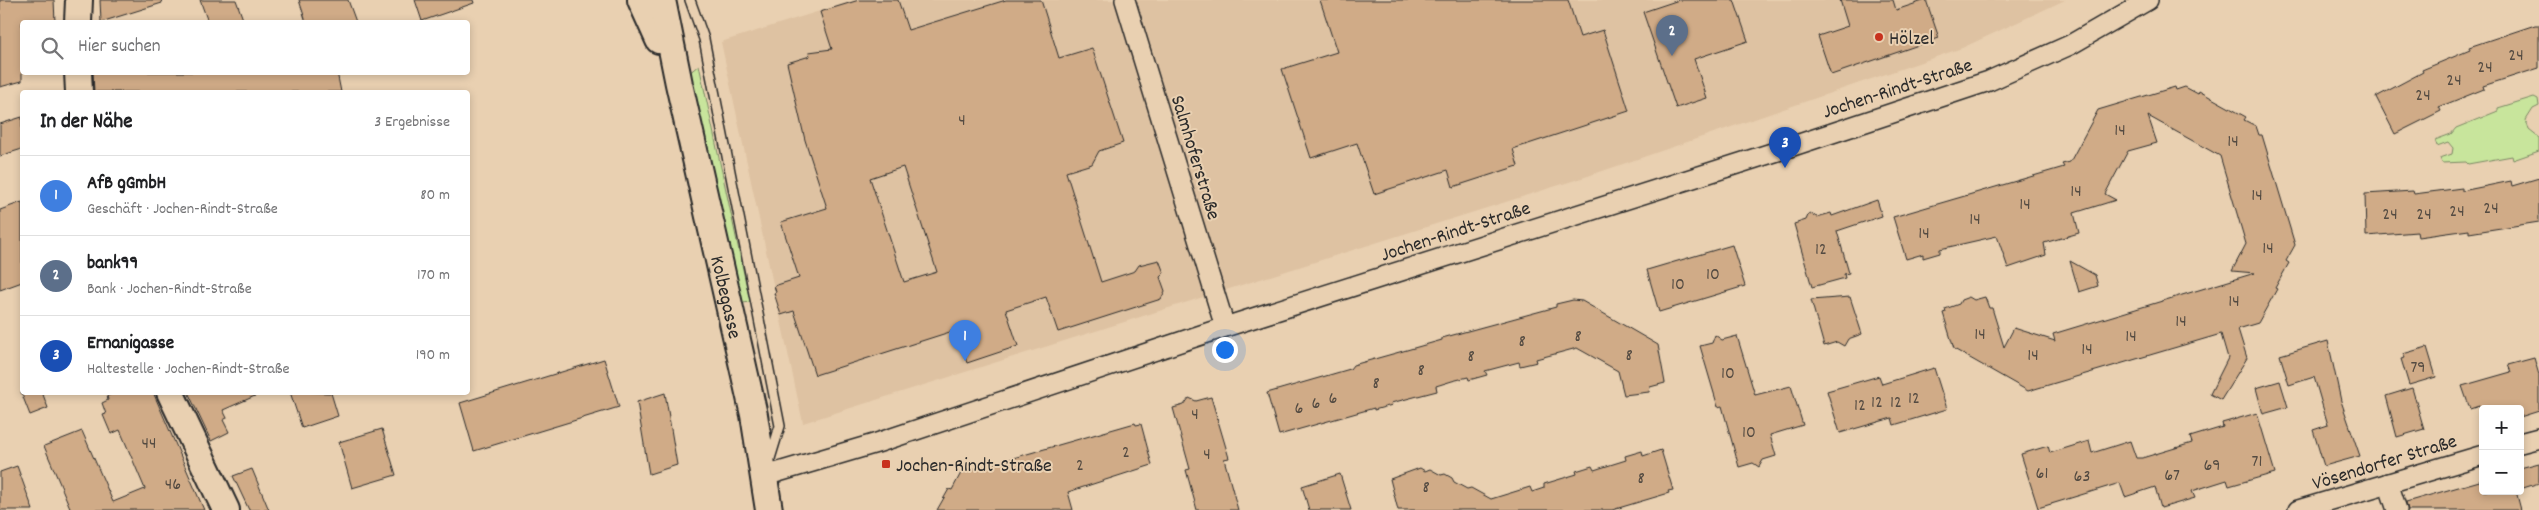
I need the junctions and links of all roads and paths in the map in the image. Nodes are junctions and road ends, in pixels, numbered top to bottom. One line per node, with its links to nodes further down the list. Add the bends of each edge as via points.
1 (79, 0): 7 (main road)
2 (641, 0): 9 (main road, Kolbegasse)
3 (662, 0): 9 (main road, Kolbegasse)
4 (690, 0): 16 (lane, via 704,39 780,426)
5 (1125, 0): 11 (street, Salmhoferstraße)
6 (2148, 0): 11 (street, Jochen-Rindt-Straße, via 2070,45 1989,80 1778,151)
7 (78, 20)
8 (78, 75): 10 (main road)
9 (679, 84): 16 (main road, Kolbegasse)
10 (79, 90)
11 (1225, 327): 16 (street, Jochen-Rindt-Straße, via 877,443)
12 (171, 395): 18 (main road)
13 (2539, 438): 14 (street)
14 (2524, 442)
15 (2479, 456): 17 (street, Vösendorfer Straße)
16 (765, 476): 19 (main road, Kolbegasse)
17 (2388, 483): 20 (street, Vösendorfer Straße); 21 (street)
18 (226, 510)
19 (769, 510)
20 (2298, 510)
21 (2396, 510)

